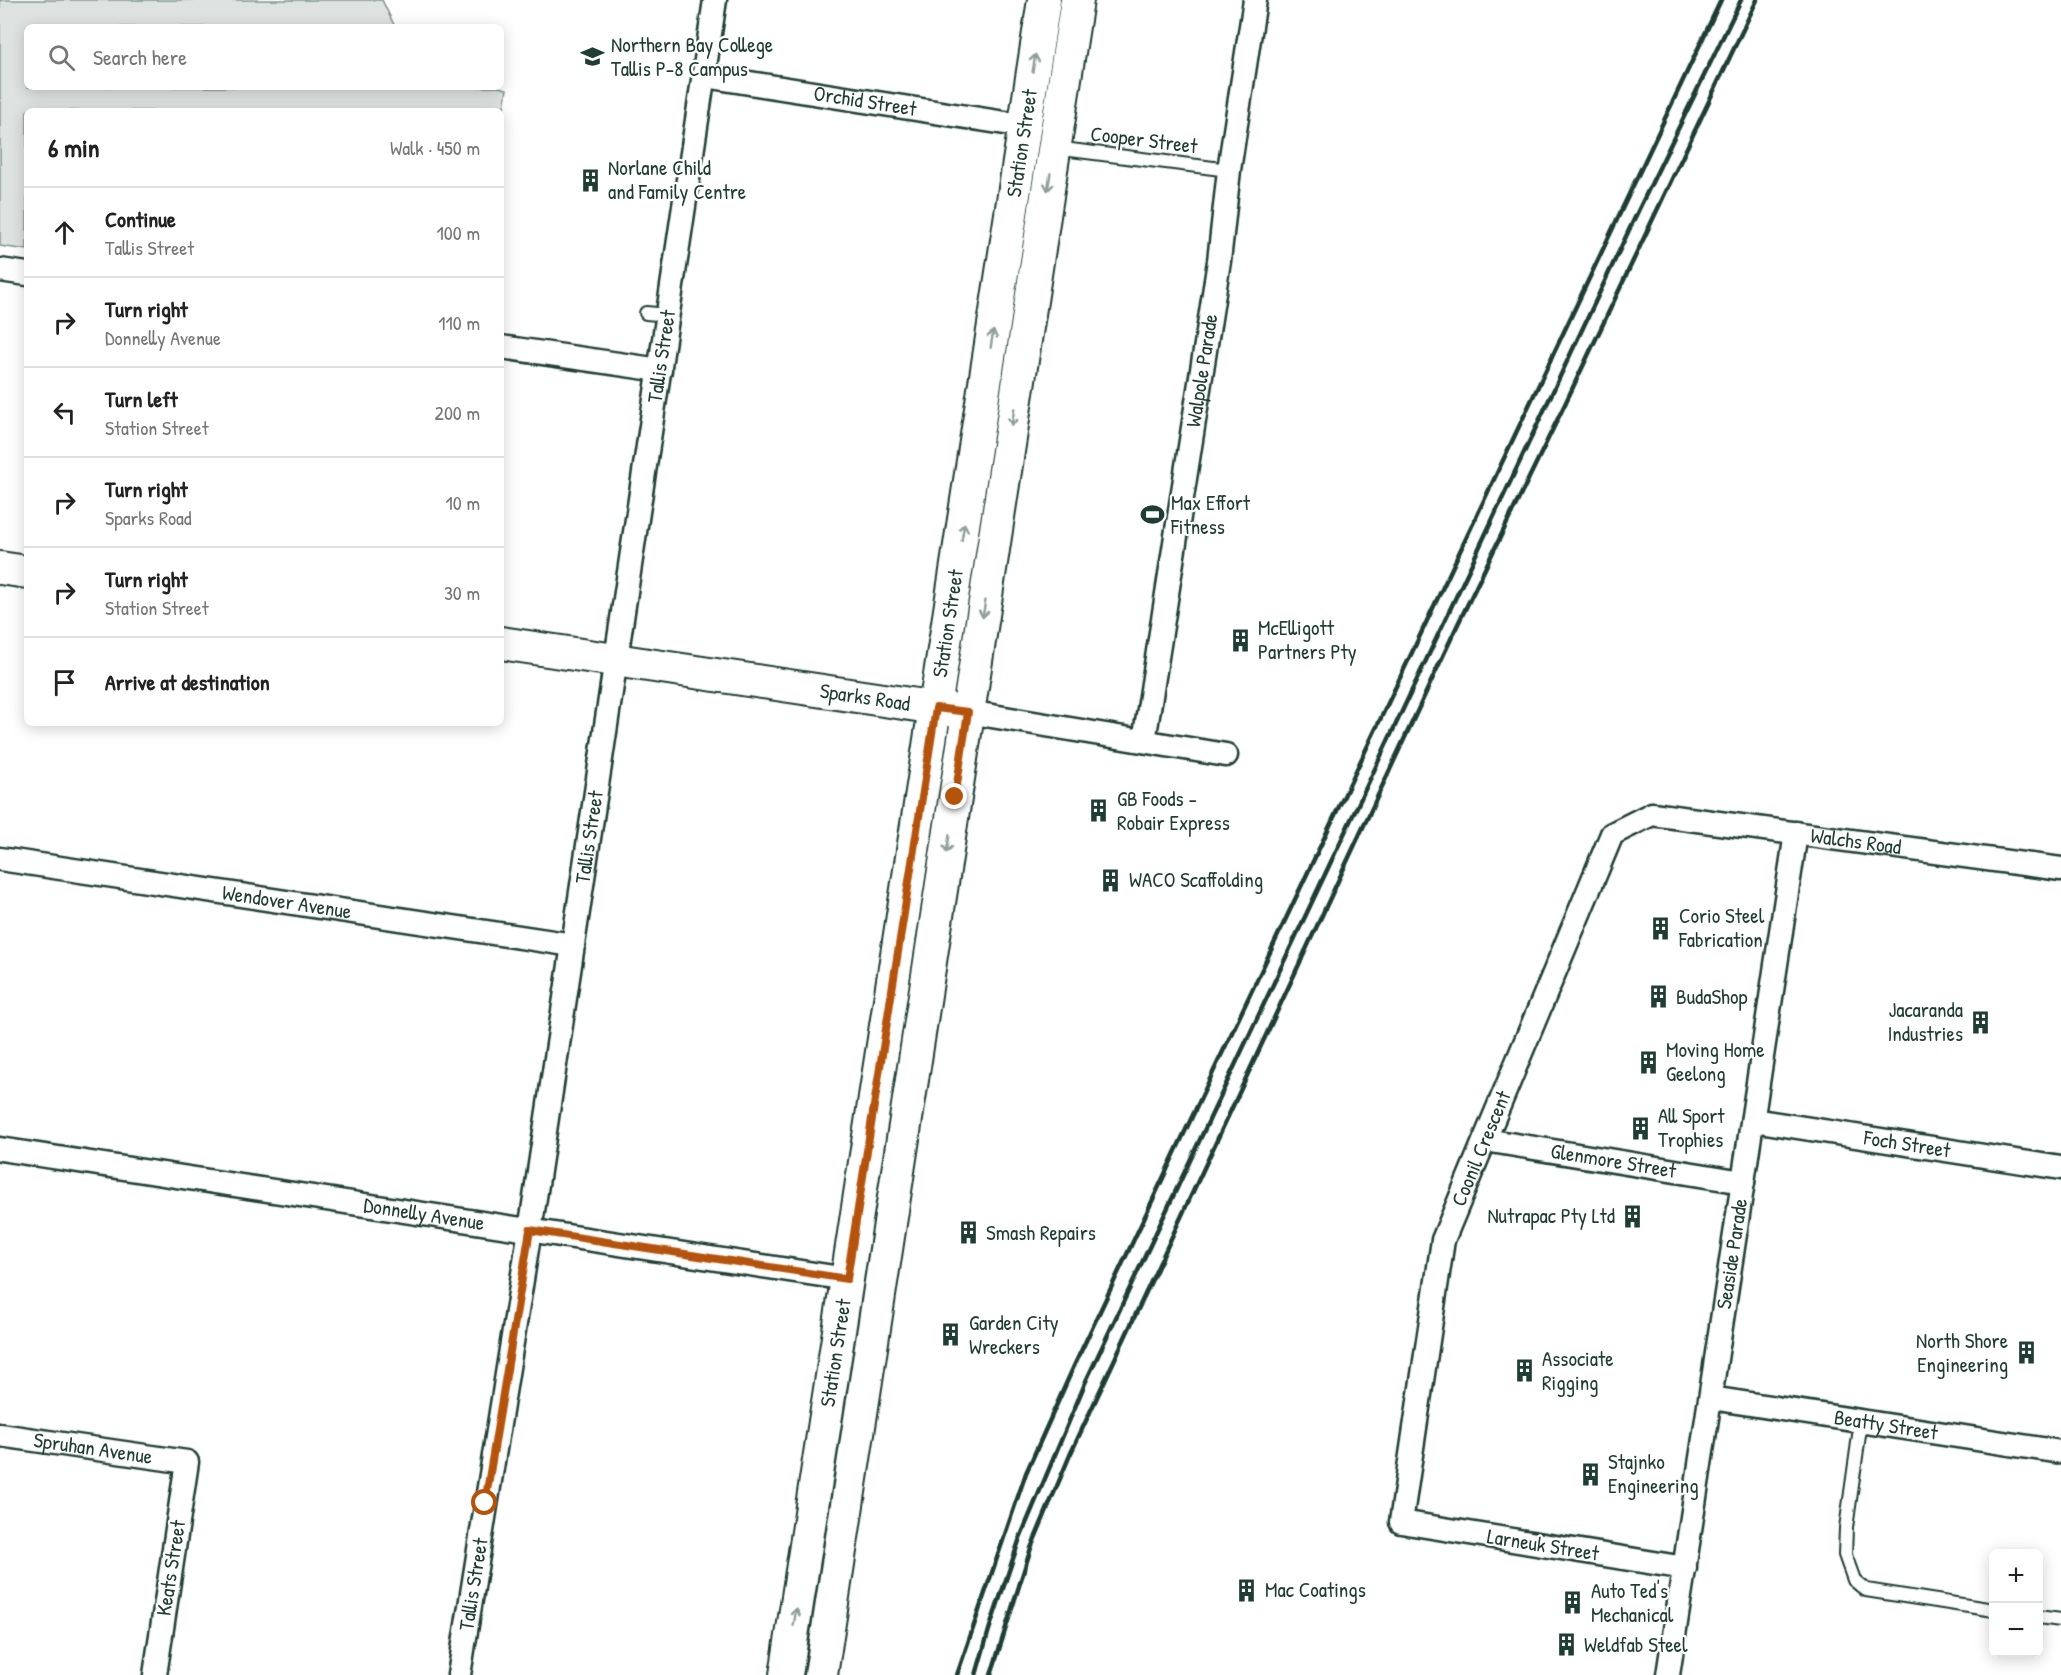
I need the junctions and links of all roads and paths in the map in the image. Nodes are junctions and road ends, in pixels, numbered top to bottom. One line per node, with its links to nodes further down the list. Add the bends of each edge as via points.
1 (715, 0): 5 (street, Tallis Street)
2 (1044, 0): 6 (main road, Station Street, one-way to 2)
3 (1077, 0): 7 (main road, Station Street)
4 (1255, 0): 8 (street, Walpole Parade)
5 (705, 76): 6 (street, Orchid Street); 12 (street, Tallis Street)
6 (1024, 126): 19 (main road, Station Street, one-way to 6)
7 (1054, 148): 8 (lane, Cooper Street); 20 (main road, Station Street, one-way to 20)
8 (1228, 170): 21 (street, Walpole Parade, via 1219,261)
9 (0, 270): 10 (street)
10 (24, 274)
11 (646, 313): 12 (lane)
12 (669, 315): 14 (street, Tallis Street)
13 (504, 347): 14 (street)
14 (660, 370): 18 (street, Tallis Street)
15 (0, 568): 16 (main road)
16 (24, 572)
17 (504, 643): 18 (main road, Sparks Road)
18 (617, 661): 19 (main road, Sparks Road); 27 (street, Tallis Street)
19 (936, 708): 20 (main road, Sparks Road); 34 (main road, Station Street)
20 (968, 712): 21 (street, Sparks Road); 48 (main road, Station Street, one-way to 48)
21 (1144, 741): 22 (street, Sparks Road)
22 (1226, 755)
23 (1652, 814): 24 (street, Walchs Road); 29 (street, Coonil Crescent, via 1612,834)
24 (1796, 833): 26 (street, Walchs Road); 28 (street, Seaside Parade)
25 (0, 859): 27 (street, Wendover Avenue)
26 (2061, 869)
27 (573, 945): 33 (street, Tallis Street)
28 (1753, 1120): 31 (street, Foch Street); 32 (street, Seaside Parade)
29 (1485, 1140): 32 (street, Glenmore Street); 40 (street, Coonil Crescent, via 1443,1240)
30 (0, 1149): 33 (street, Donnelly Avenue)
31 (2061, 1168)
32 (1743, 1182): 35 (street, Seaside Parade)
33 (530, 1230): 34 (street, Donnelly Avenue); 46 (street, Tallis Street)
34 (847, 1279): 47 (main road, Station Street, one-way to 34)
35 (1711, 1398): 36 (street, Beatty Street); 41 (street, Seaside Parade)
36 (1861, 1421): 38 (street, Beatty Street); 42 (lane, via 1845,1546 1854,1580 1866,1590)
37 (0, 1435): 39 (street, Spruhan Avenue)
38 (2061, 1452)
39 (187, 1462): 45 (street, Keats Street)
40 (1401, 1522): 41 (street, Larneuk Street)
41 (1685, 1568): 49 (street, Seaside Parade)
42 (1989, 1609)
43 (2043, 1618): 44 (lane)
44 (2061, 1620)
45 (155, 1675)
46 (459, 1675)
47 (786, 1675)
48 (821, 1675)
49 (1668, 1675)

